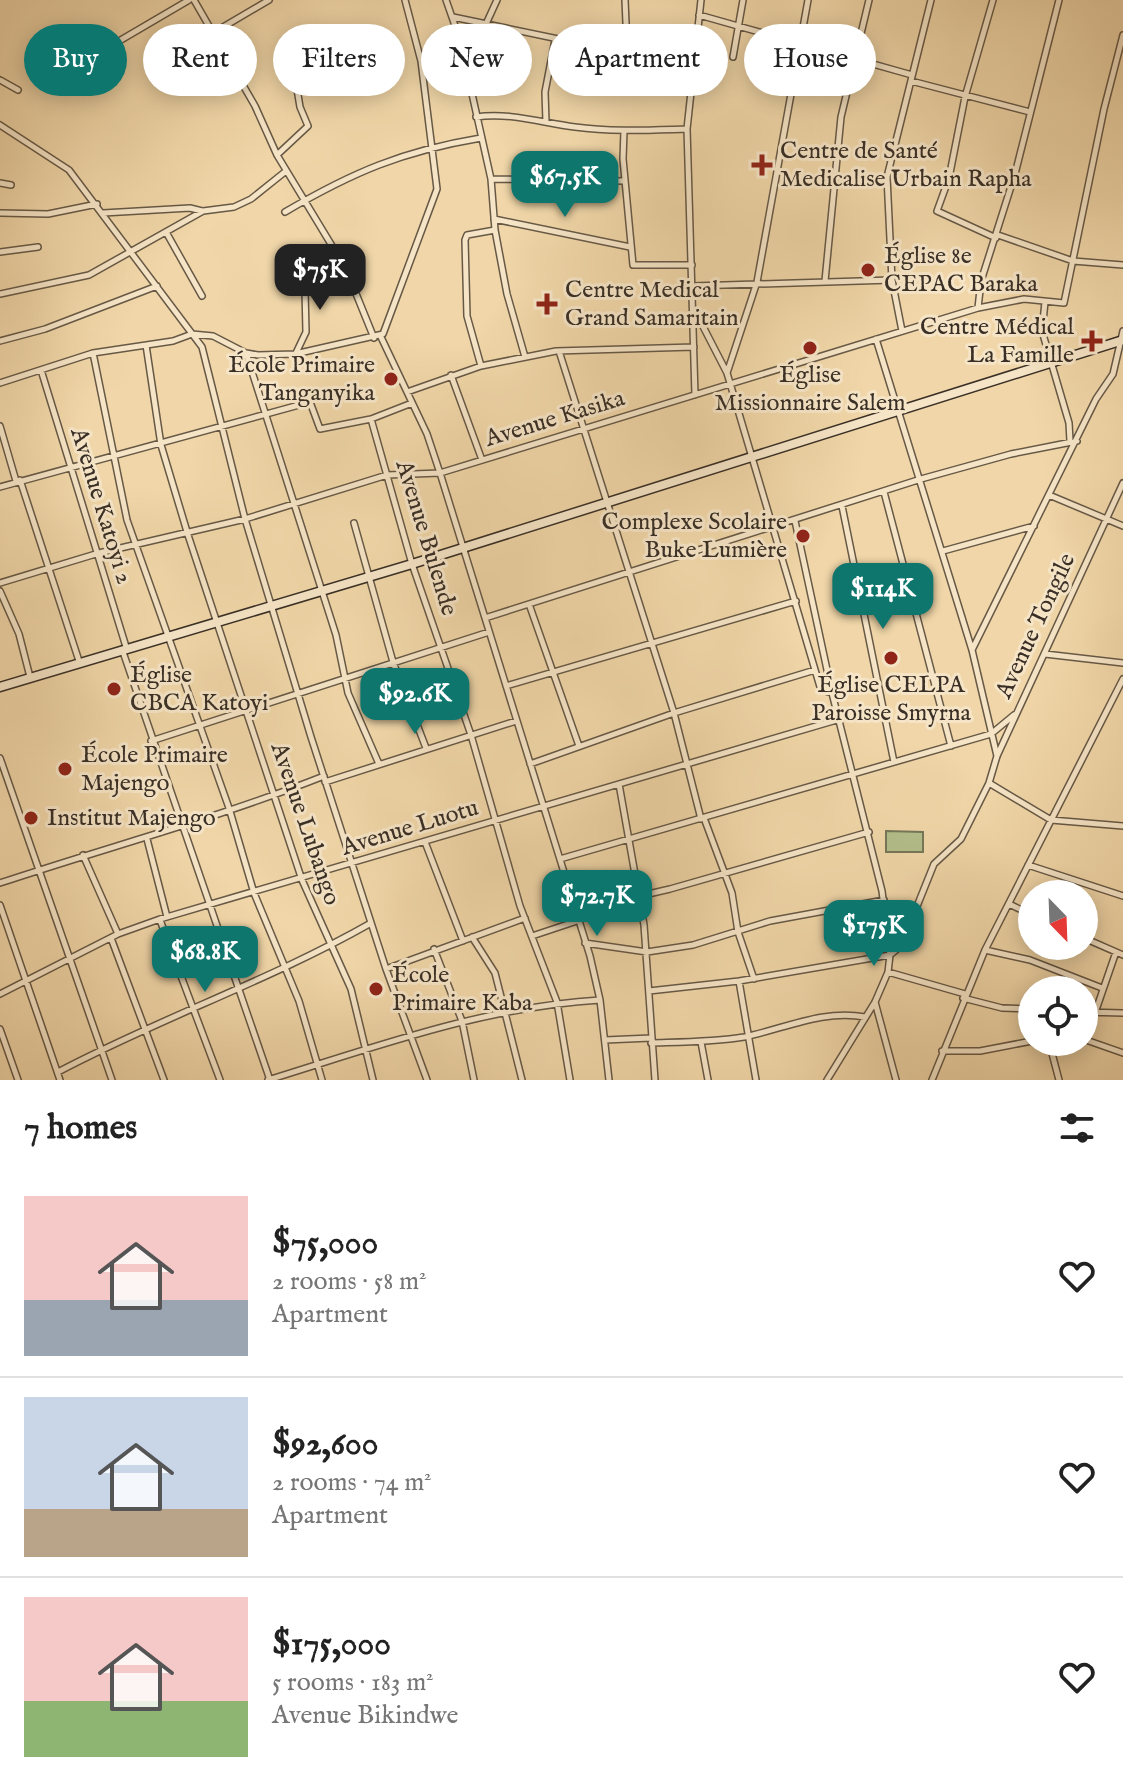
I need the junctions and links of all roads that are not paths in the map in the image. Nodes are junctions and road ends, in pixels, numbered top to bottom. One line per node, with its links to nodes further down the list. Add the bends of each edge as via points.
1 (191, 0): 16 (street); 26 (street)
2 (269, 0): 17 (street)
3 (405, 0): 46 (street, via 420,52)
4 (446, 0): 15 (street)
5 (497, 0): 18 (street)
6 (625, 0): 19 (street)
7 (701, 0): 14 (street)
8 (743, 0): 23 (street)
9 (808, 0): 21 (street)
10 (869, 0): 22 (street)
11 (931, 0): 30 (street)
12 (993, 0): 38 (street)
13 (1059, 0): 39 (street)
14 (699, 15): 20 (street); 23 (street)
15 (452, 17): 18 (street); 40 (street)
16 (207, 24)
17 (228, 24)
18 (486, 24)
19 (626, 24)
20 (698, 24)
21 (803, 24)
22 (863, 24)
23 (740, 25): 24 (street); 27 (street)
24 (744, 26)
25 (1123, 35): 67 (street)
26 (127, 37)
27 (733, 57)
28 (876, 64): 30 (street)
29 (548, 76): 41 (street)
30 (912, 78): 38 (street); 71 (street, via 887,177)
31 (0, 80): 32 (street)
32 (18, 90)
33 (249, 96): 47 (street)
34 (298, 96): 47 (street, via 308,126)
35 (691, 96): 43 (street)
36 (790, 96): 73 (street)
37 (845, 96): 72 (street)
38 (965, 97): 39 (street); 62 (street, via 937,211)
39 (1030, 112): 62 (street)
40 (476, 117): 41 (street, via 506,115); 45 (street)
41 (546, 122): 44 (street)
42 (0, 125): 54 (street, via 67,168)
43 (687, 129): 44 (street); 68 (street)
44 (624, 131): 50 (street)
45 (481, 138): 46 (street); 49 (street)
46 (434, 146): 53 (street, via 360,170); 83 (street, via 437,189 386,330)
47 (277, 155): 48 (street)
48 (286, 171): 53 (street); 55 (street, via 234,207)
49 (491, 179): 50 (street); 59 (street)
50 (625, 181): 64 (street)
51 (0, 183): 52 (street)
52 (11, 185)
53 (305, 200): 56 (street); 70 (street)
54 (97, 204): 57 (street, via 48,214); 58 (street)
55 (203, 211): 58 (street); 61 (street)
56 (285, 212)
57 (0, 213)
58 (103, 213): 66 (street)
59 (494, 219): 60 (street); 64 (street)
60 (495, 230): 93 (street); 95 (street, via 467,235 465,240 467,316)
61 (166, 232): 66 (street); 77 (street)
62 (997, 237): 67 (street); 79 (street, via 981,281)
63 (38, 247): 65 (street)
64 (630, 247): 68 (street, via 635,266)
65 (0, 252)
66 (130, 252): 74 (street); 76 (street, via 77,279)
67 (1073, 261): 69 (street); 78 (street, via 1064,303)
68 (692, 265): 75 (street)
69 (1123, 265)
70 (345, 267): 83 (street); 92 (street, via 305,290 306,332)
71 (892, 280): 72 (street); 81 (street)
72 (825, 281): 73 (street)
73 (757, 282): 75 (street); 97 (street)
74 (157, 286): 82 (street); 86 (street)
75 (692, 286): 80 (street)
76 (0, 294)
77 (202, 296)
78 (1045, 302): 79 (street, Avenue Kasika, via 1024,299); 94 (street, via 1042,331)
79 (978, 308): 81 (street, Avenue Kasika)
80 (694, 309): 88 (street); 97 (street)
81 (902, 331): 85 (street, Avenue Kasika)
82 (192, 334): 87 (street); 91 (street, via 213,336); 108 (street, via 202,347)
83 (377, 337): 92 (street); 101 (street)
84 (1123, 337): 94 (street); 110 (street, via 1113,374)
85 (876, 339): 100 (street, Avenue Kasika); 104 (street)
86 (0, 341)
87 (146, 345): 90 (street); 111 (street, Avenue Lubango)
88 (694, 347): 89 (street); 102 (street)
89 (559, 351): 93 (street); 109 (street)
90 (93, 353): 96 (street); 113 (street)
91 (246, 353): 92 (street); 105 (street)
92 (295, 354)
93 (525, 357): 95 (street)
94 (1051, 363): 104 (street); 110 (street)
95 (481, 366): 98 (street)
96 (41, 370): 99 (street); 115 (street, Avenue Katoyi 2)
97 (727, 373): 100 (street)
98 (451, 375): 101 (street); 114 (street)
99 (0, 383)
100 (730, 383): 102 (street, Avenue Kasika); 112 (street)
101 (407, 392): 103 (street)
102 (695, 395): 109 (street, Avenue Kasika)
103 (412, 403): 106 (street); 116 (street)
104 (897, 409): 112 (street); 118 (street)
105 (264, 417): 106 (street, via 310,402 319,429); 108 (street); 125 (street)
106 (371, 419): 117 (street, Avenue Bulende)
107 (0, 426): 119 (street)
108 (222, 428): 111 (street); 127 (street)
109 (583, 430): 114 (street, Avenue Kasika); 124 (street)
110 (1073, 441): 118 (street); 123 (street)
111 (161, 445): 113 (street); 134 (street, Avenue Lubango)
112 (753, 455): 124 (street); 133 (street)
113 (114, 457): 115 (street); 135 (street, via 127,520)
114 (482, 460): 116 (street, Avenue Kasika)
115 (71, 467): 119 (street); 138 (street, Avenue Katoyi 2)
116 (440, 473): 117 (street, Avenue Kasika); 136 (street)
117 (387, 475): 125 (street, Avenue Kasika); 139 (street, Avenue Bulende)
118 (921, 479): 122 (street); 137 (street)
119 (18, 481): 121 (street); 140 (street)
120 (1123, 483): 128 (street, Avenue Tongile)
121 (0, 487)
122 (884, 492): 126 (street); 180 (street)
123 (1049, 495): 128 (street); 131 (street)
124 (607, 501): 136 (street); 141 (street)
125 (293, 503): 127 (street, Avenue Kasika); 144 (street)
126 (842, 506): 129 (street); 185 (street)
127 (245, 519): 134 (street, Avenue Kasika); 148 (street)
128 (1105, 519): 132 (street); 157 (street, Avenue Tongile)
129 (795, 521): 133 (street); 169 (street)
130 (354, 523): 142 (street)
131 (1035, 526): 137 (street); 155 (street)
132 (1123, 526)
133 (775, 527): 141 (street); 146 (street)
134 (188, 535): 135 (street, Avenue Kasika); 150 (street, Avenue Lubango)
135 (138, 544): 138 (street, Avenue Kasika); 152 (street)
136 (463, 548): 139 (street); 149 (street)
137 (943, 551): 155 (street)
138 (99, 553): 140 (street, Avenue Kasika); 156 (street, Avenue Katoyi 2)
139 (412, 564): 142 (street); 154 (street, Avenue Bulende)
140 (50, 568): 143 (street, Avenue Kasika); 160 (street)
141 (630, 571): 147 (street); 153 (street)
142 (368, 577): 144 (street); 158 (street)
143 (0, 583)
144 (321, 590): 148 (street); 164 (street)
145 (0, 591): 163 (street)
146 (797, 601): 153 (street); 161 (street)
147 (529, 604): 149 (street); 162 (street)
148 (272, 605): 150 (street); 168 (street)
149 (485, 618): 151 (street)
150 (218, 621): 152 (street); 170 (street, Avenue Lubango)
151 (489, 632): 154 (street); 166 (street)
152 (170, 638): 156 (street); 175 (street)
153 (653, 644): 162 (street); 172 (street)
154 (441, 647): 158 (street); 177 (street, Avenue Bulende)
155 (972, 650): 176 (street)
156 (125, 652): 160 (street); 178 (street, Avenue Katoyi 2)
157 (1045, 654): 159 (street); 171 (street, Avenue Tongile)
158 (393, 662): 164 (street); 181 (street)
159 (1123, 663)
160 (80, 664): 163 (street)
161 (815, 670): 169 (street, via 821,690); 172 (street)
162 (554, 674): 166 (street); 179 (street)
163 (30, 678): 167 (street)
164 (344, 678): 168 (street); 186 (street)
165 (1123, 679): 198 (street)
166 (506, 686): 174 (street)
167 (0, 687)
168 (300, 692): 170 (street); 189 (street)
169 (832, 693): 173 (street)
170 (248, 709): 175 (street); 194 (street, Avenue Lubango)
171 (1017, 712): 176 (street, Avenue Tongile); 182 (street)
172 (674, 713): 179 (street); 184 (street)
173 (840, 719): 184 (street, Avenue Luotu); 188 (street)
174 (516, 721): 177 (street); 187 (street)
175 (199, 725): 178 (street); 196 (street)
176 (991, 734): 180 (street, Avenue Tongile); 182 (street)
177 (471, 735): 181 (street); 199 (street, Avenue Bulende)
178 (151, 741): 200 (street, Avenue Katoyi 2)
179 (579, 746): 187 (street)
180 (951, 746): 185 (street, Avenue Tongile)
181 (426, 748): 186 (street)
182 (997, 756): 190 (street)
183 (0, 758): 192 (street)
184 (689, 762): 191 (street, Avenue Luotu); 197 (street)
185 (894, 762): 188 (street, Avenue Tongile)
186 (379, 764): 189 (street)
187 (530, 764): 195 (street)
188 (853, 773): 197 (street, Avenue Tongile); 202 (street)
189 (325, 779): 194 (street); 208 (street)
190 (989, 783): 198 (street); 240 (street, via 961,839 934,864 901,946)
191 (619, 784): 195 (street, Avenue Luotu); 204 (street)
192 (7, 785): 193 (street); 210 (street)
193 (0, 787)
194 (275, 796): 196 (street); 212 (street, Avenue Lubango)
195 (543, 805): 199 (street, Avenue Luotu); 207 (street)
196 (229, 808): 200 (street); 214 (street)
197 (702, 818): 204 (street, Avenue Tongile); 211 (street)
198 (1051, 820): 201 (street); 209 (street)
199 (494, 821): 205 (street, Avenue Luotu); 224 (street, Avenue Bulende)
200 (183, 825): 203 (street); 220 (street, Avenue Katoyi 2)
201 (1123, 826)
202 (869, 832): 211 (street); 217 (street)
203 (147, 839): 206 (street); 223 (street)
204 (630, 840): 207 (street, Avenue Tongile); 215 (street)
205 (425, 842): 208 (street, Avenue Luotu); 232 (street)
206 (83, 855): 210 (street); 228 (street)
207 (560, 859): 222 (street)
208 (354, 864): 212 (street, Avenue Luotu); 226 (street)
209 (1028, 865): 216 (street); 218 (street)
210 (37, 871): 213 (street); 242 (street)
211 (725, 874): 215 (street); 227 (street)
212 (302, 880): 214 (street, Avenue Luotu); 235 (street, Avenue Lubango)
213 (0, 883)
214 (254, 893): 220 (street, Avenue Luotu); 243 (street)
215 (639, 894): 222 (street); 238 (street)
216 (1123, 896)
217 (884, 900): 227 (street); 240 (street)
218 (1009, 904): 221 (street); 237 (street)
219 (0, 905): 246 (street)
220 (209, 905): 223 (street, Avenue Luotu); 249 (street, Avenue Katoyi 2)
221 (1018, 908)
222 (575, 911): 225 (street)
223 (164, 918): 228 (street, Avenue Luotu); 258 (street)
224 (525, 918): 229 (street, Avenue Bulende); 230 (street)
225 (577, 921): 229 (street); 233 (street)
226 (371, 923): 235 (street); 244 (street)
227 (738, 932): 238 (street); 247 (street)
228 (118, 934): 231 (street, Avenue Luotu)
229 (532, 936): 255 (street, Avenue Bulende)
230 (472, 937): 232 (street); 260 (street, via 495,973)
231 (111, 938): 242 (street, Avenue Luotu); 265 (street)
232 (463, 941): 236 (street)
233 (584, 943): 238 (street); 254 (street)
234 (1098, 944): 239 (street)
235 (330, 946): 243 (street); 274 (street, Avenue Lubango, via 351,989)
236 (434, 949): 244 (street); 264 (street)
237 (985, 950): 250 (street, via 1030,960); 253 (street)
238 (647, 952): 251 (street)
239 (1116, 952): 241 (street); 250 (street)
240 (890, 955): 245 (street); 247 (street)
241 (1123, 955)
242 (68, 960): 246 (street, Avenue Luotu); 275 (street)
243 (283, 966): 249 (street); 279 (street)
244 (386, 969): 267 (street)
245 (888, 972): 253 (street); 256 (street)
246 (27, 979): 252 (street, Avenue Luotu); 280 (street)
247 (754, 979): 248 (street)
248 (739, 981): 251 (street); 268 (street)
249 (238, 986): 258 (street); 286 (street, Avenue Katoyi 2)
250 (1102, 988): 257 (street)
251 (649, 991): 270 (street)
252 (0, 994)
253 (964, 996): 259 (street); 276 (street)
254 (600, 1000): 255 (street); 269 (street)
255 (557, 1002): 260 (street); 292 (street, Avenue Bulende)
256 (875, 1002): 263 (street); 298 (street)
257 (1098, 1002)
258 (193, 1006): 265 (street); 285 (street)
259 (1018, 1009)
260 (507, 1012): 264 (street); 291 (street)
261 (1098, 1012): 262 (street)
262 (1123, 1013)
263 (865, 1017): 268 (street, via 813,1019); 297 (street)
264 (462, 1021): 267 (street); 290 (street)
265 (147, 1027): 275 (street); 284 (street)
266 (0, 1029): 281 (street)
267 (411, 1034): 274 (street); 289 (street)
268 (751, 1035): 271 (street); 296 (street)
269 (605, 1040): 270 (street); 293 (street)
270 (651, 1040): 271 (street); 294 (street)
271 (701, 1042): 295 (street)
272 (1018, 1044): 276 (street)
273 (1098, 1044): 277 (street)
274 (365, 1047): 279 (street); 288 (street, Avenue Lubango)
275 (102, 1049): 280 (street); 283 (street)
276 (942, 1051): 299 (street)
277 (1123, 1053)
278 (1053, 1056): 300 (street)
279 (318, 1063): 286 (street); 287 (street)
280 (58, 1072): 282 (street)
281 (18, 1080)
282 (60, 1080)
283 (112, 1080)
284 (164, 1080)
285 (220, 1080)
286 (269, 1080)
287 (322, 1080)
288 (373, 1080)
289 (427, 1080)
290 (474, 1080)
291 (522, 1080)
292 (570, 1080)
293 (609, 1080)
294 (655, 1080)
295 (708, 1080)
296 (756, 1080)
297 (827, 1080)
298 (896, 1080)
299 (932, 1080)
300 (1059, 1080)

